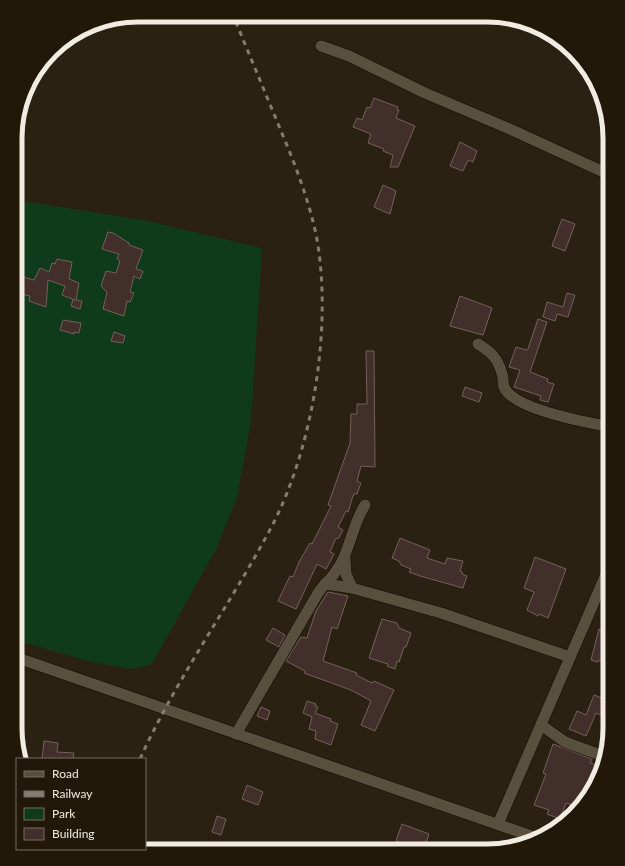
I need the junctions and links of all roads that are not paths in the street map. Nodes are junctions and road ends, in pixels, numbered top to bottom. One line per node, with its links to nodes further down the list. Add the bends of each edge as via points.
1 (322, 46): 2 (street)
2 (603, 173)
3 (478, 344): 4 (street, via 493,354 502,374 504,388 511,397 553,414)
4 (603, 425)
5 (365, 505): 6 (street)
6 (345, 558): 8 (street, via 333,577); 9 (street, via 346,574)
7 (603, 581): 10 (street)
8 (325, 584): 9 (street); 13 (street)
9 (352, 588): 10 (street, via 441,613)
10 (570, 657): 12 (street)
11 (22, 659): 13 (street)
12 (541, 725): 14 (street, via 565,742); 15 (street)
13 (236, 734): 15 (street)
14 (600, 755)
15 (498, 824): 16 (street)
16 (530, 835)

